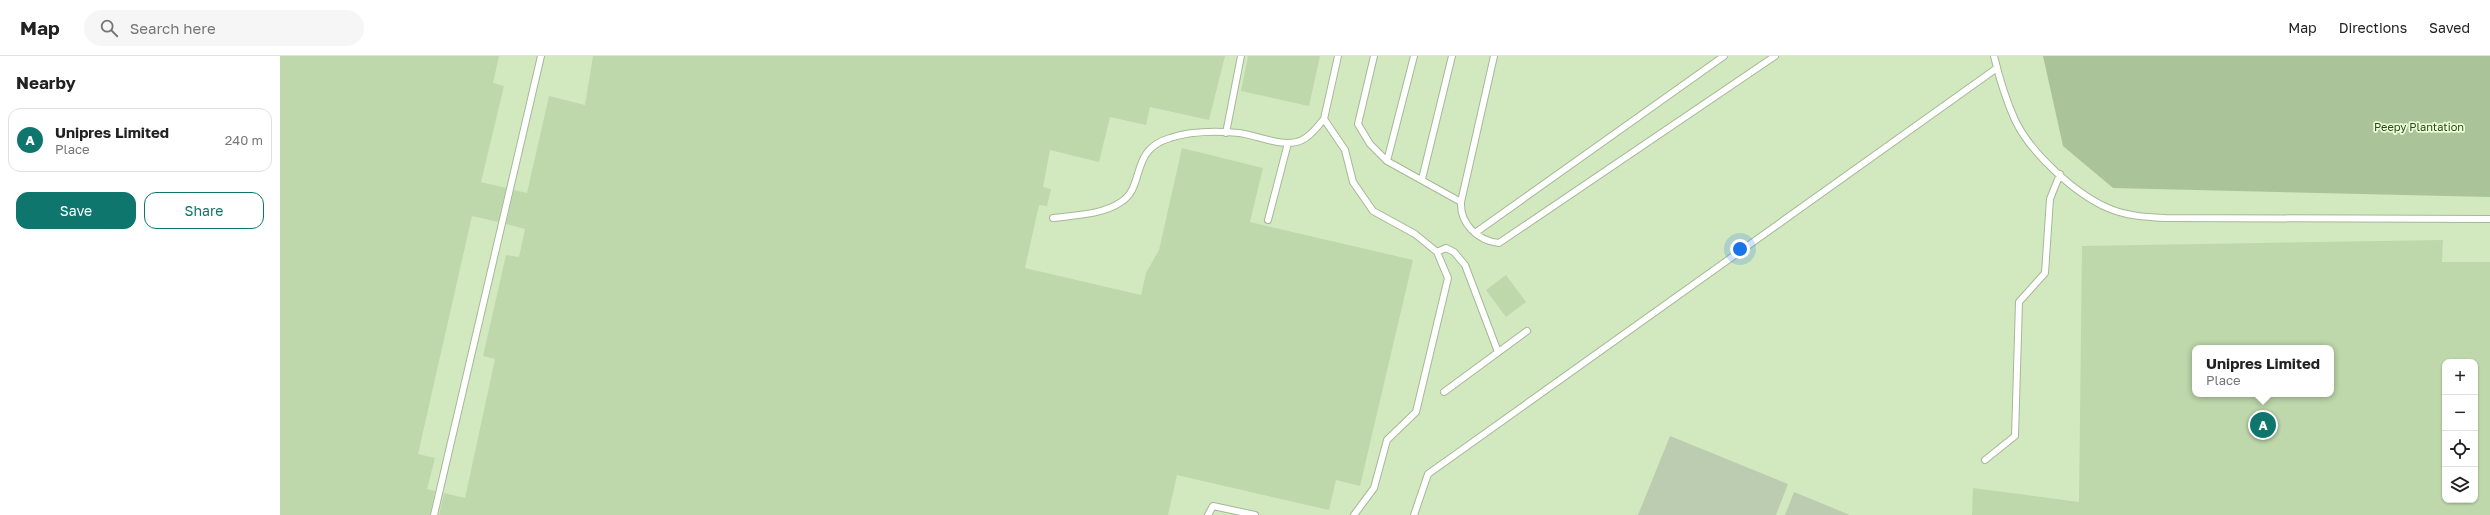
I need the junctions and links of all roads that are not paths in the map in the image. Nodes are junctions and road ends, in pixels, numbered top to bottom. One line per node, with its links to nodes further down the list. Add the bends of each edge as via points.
1 (541, 56): 28 (lane)
2 (1241, 56): 13 (lane)
3 (1338, 56): 12 (lane)
4 (1374, 56): 15 (lane, via 1358,124 1370,144)
5 (1414, 56): 15 (lane)
6 (1452, 56): 17 (lane)
7 (1494, 56): 18 (lane)
8 (1724, 56): 22 (lane)
9 (1775, 56): 22 (lane, via 1499,243 1488,242)
10 (1994, 56): 11 (lane)
11 (1997, 68): 16 (lane, via 2015,121 2039,154); 32 (lane, via 1428,474)
12 (1324, 119): 14 (lane, via 1301,141); 23 (lane, via 1345,150 1353,182 1373,211 1414,234)
13 (1226, 133): 14 (lane); 19 (lane, via 1206,132 1170,138 1156,144 1143,156 1131,190 1122,202 1096,212)
14 (1288, 143): 21 (lane)
15 (1387, 161): 17 (lane)
16 (2060, 174): 20 (lane, via 2089,198 2109,209 2136,216); 27 (lane, via 2050,199 2045,273 2019,302 2014,436)
17 (1422, 179): 18 (lane)
18 (1460, 202): 22 (lane, via 1463,218)
19 (1053, 218)
20 (2490, 219)
21 (1268, 220)
22 (1475, 233)
23 (1438, 252): 25 (lane, via 1446,248 1454,252 1465,265); 31 (lane, via 1448,278 1416,412 1388,440 1374,488)
24 (1527, 331): 25 (lane)
25 (1498, 352): 26 (lane)
26 (1444, 392)
27 (1985, 460)
28 (434, 515)
29 (1208, 515): 30 (lane, via 1213,506)
30 (1255, 515)
31 (1354, 515)
32 (1414, 515)

